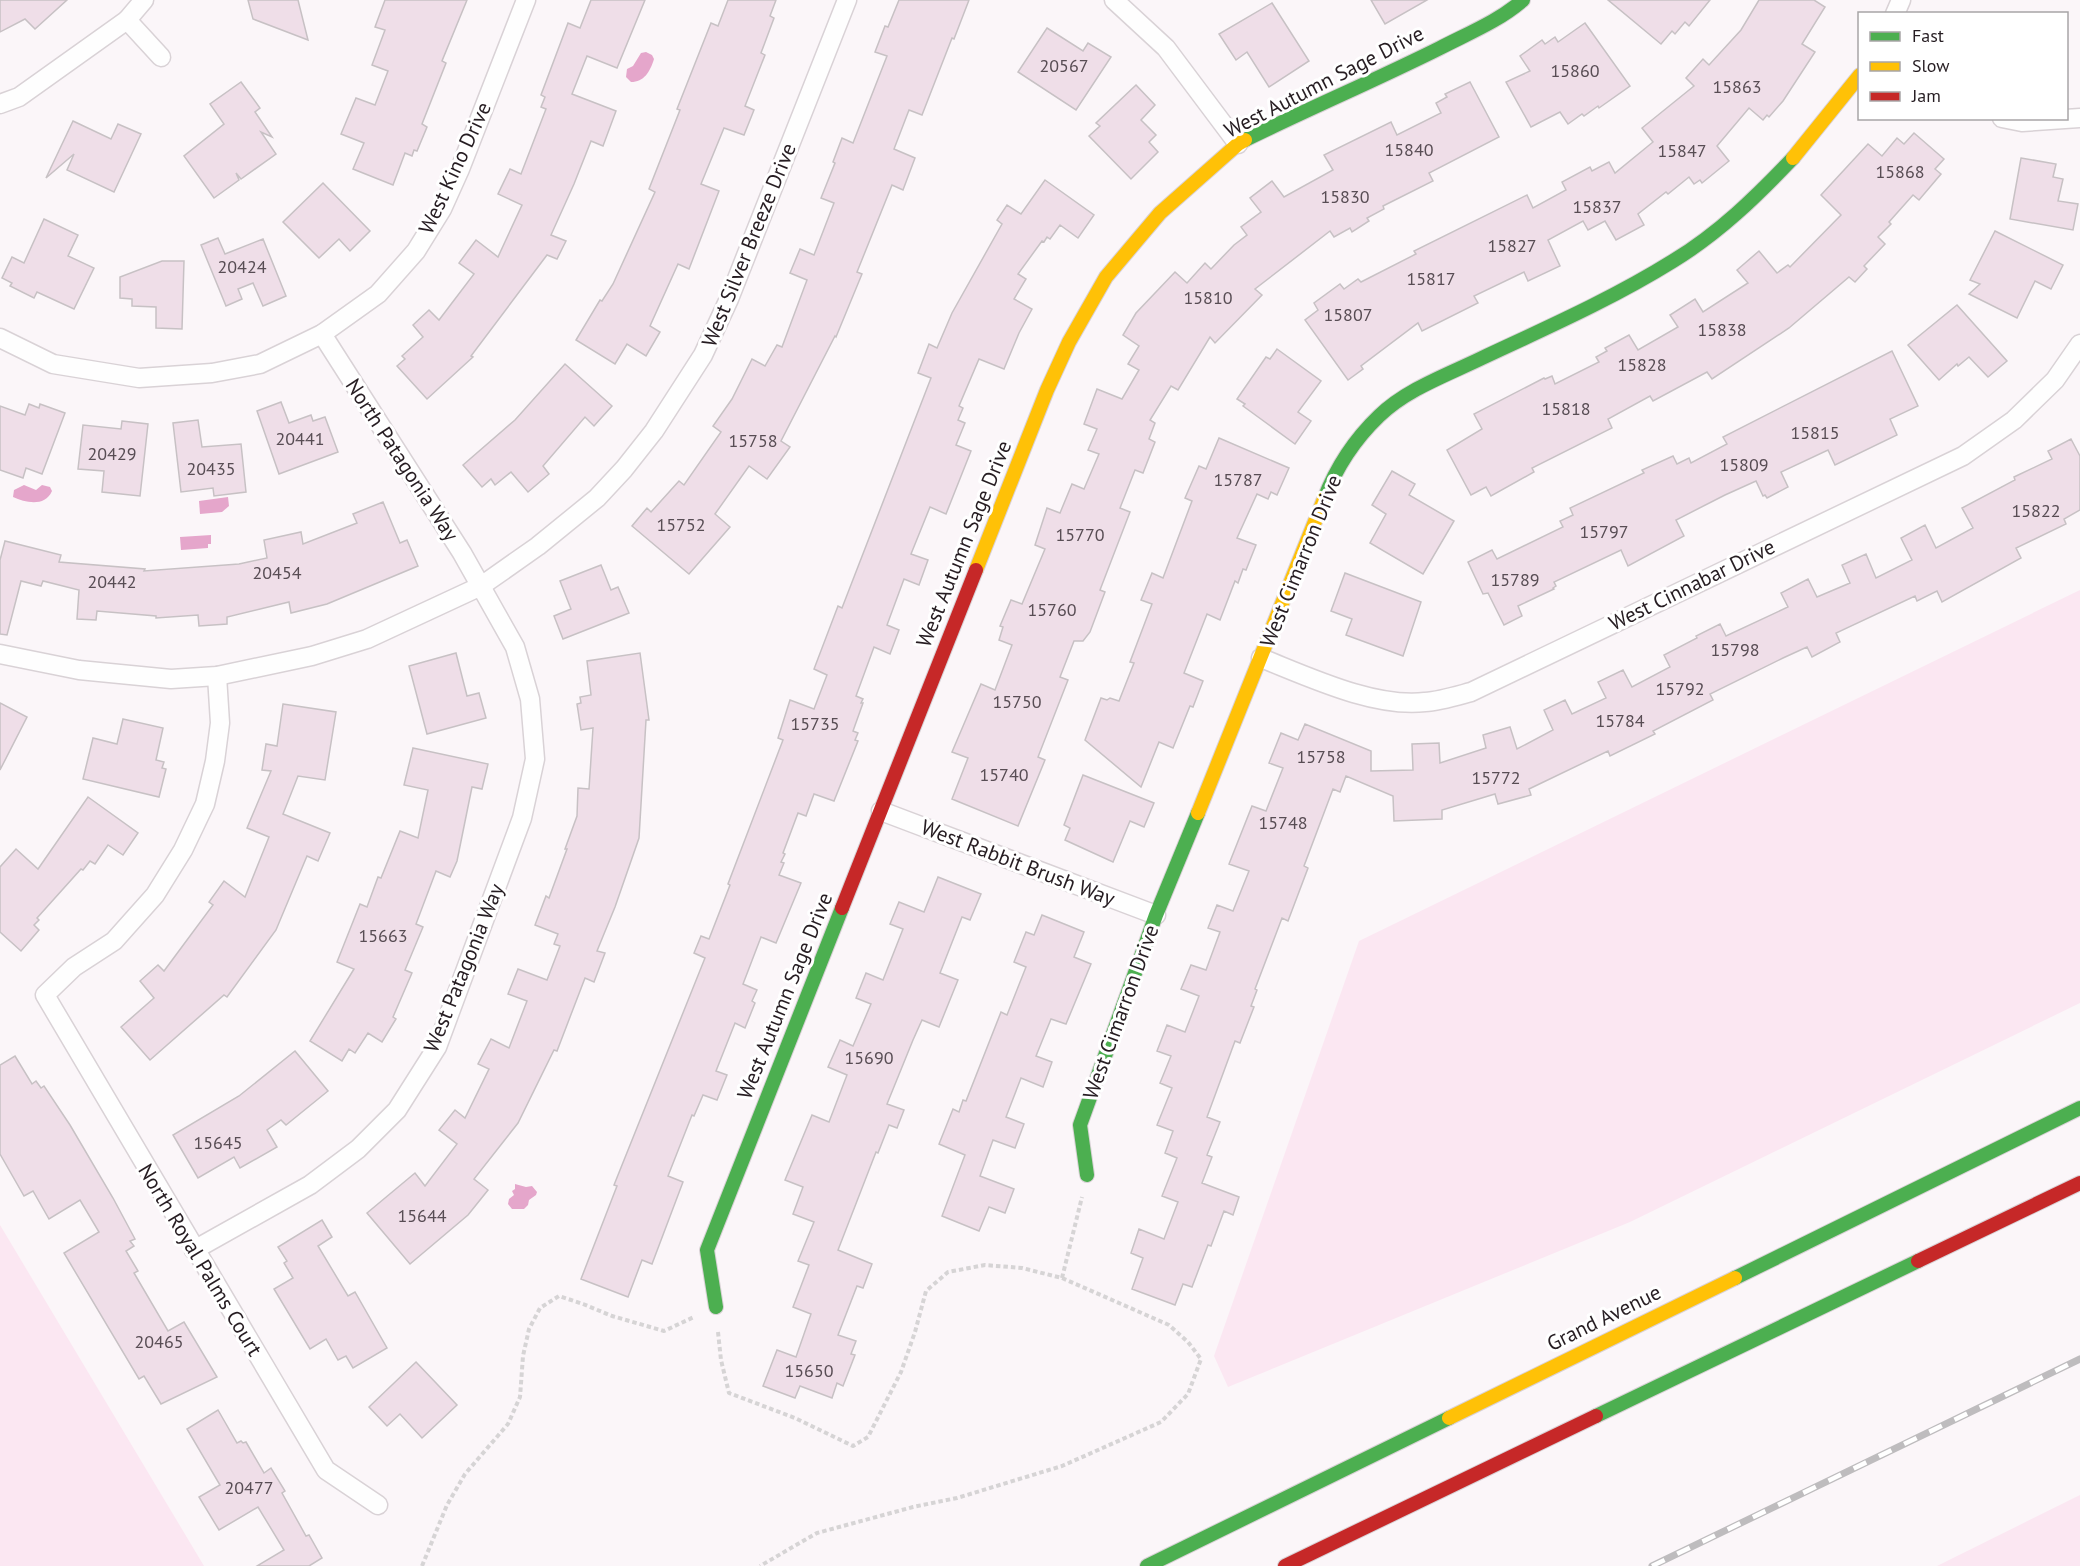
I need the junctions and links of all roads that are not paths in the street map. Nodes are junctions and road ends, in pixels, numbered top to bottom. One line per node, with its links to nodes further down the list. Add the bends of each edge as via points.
1 (144, 0): 7 (street)
2 (526, 0): 14 (street, West Kino Drive, via 442,209 416,251 378,294)
3 (847, 0): 17 (street, West Silver Breeze Drive, via 729,299 703,355 654,431 597,498)
4 (1114, 0): 13 (street, via 1166,48)
5 (1523, 0): 6 (main road, West Autumn Sage Drive)
6 (1502, 7): 13 (main road, West Autumn Sage Drive, via 1398,69)
7 (128, 20): 8 (street); 10 (street, via 19,96)
8 (161, 57)
9 (1858, 78): 19 (main road, West Cimarron Drive, via 1803,148 1713,235 1672,262 1583,309 1416,390 1380,415 1353,445 1330,483)
10 (0, 104)
11 (2012, 120): 12 (street)
12 (2051, 120)
13 (1238, 144): 21 (main road, West Autumn Sage Drive, via 1160,213 1106,277 1069,342)
14 (321, 334): 15 (street, West Kino Drive, via 260,364 212,373 139,378 53,364); 17 (street, North Patagonia Way)
15 (0, 338)
16 (2080, 344): 19 (street, West Cinnabar Drive, via 2055,380 2014,420 1963,456 1471,692 1425,702 1389,700 1338,688)
17 (481, 586): 20 (street, West Silver Breeze Drive, via 367,639 312,656); 26 (street, West Patagonia Way, via 515,647 530,699 535,759 522,818 437,1047 397,1110 358,1149 310,1185)
18 (0, 654): 20 (street, West Silver Breeze Drive, via 79,670 171,679)
19 (1261, 658): 22 (main road, West Cimarron Drive)
20 (217, 676): 26 (street, North Royal Palms Court, via 220,723 215,761 205,804 183,850 155,895 114,941 74,967 45,995)
21 (881, 811): 22 (street, West Rabbit Brush Way); 27 (main road, West Autumn Sage Drive, via 707,1250)
22 (1156, 915): 24 (main road, West Cimarron Drive, via 1080,1125)
23 (2080, 1108): 29 (main road, Grand Avenue)
24 (1087, 1175)
25 (2080, 1183): 30 (main road)
26 (194, 1250): 28 (street, North Royal Palms Court, via 326,1470)
27 (716, 1307)
28 (378, 1505)
29 (1147, 1566)
30 (1285, 1566)

